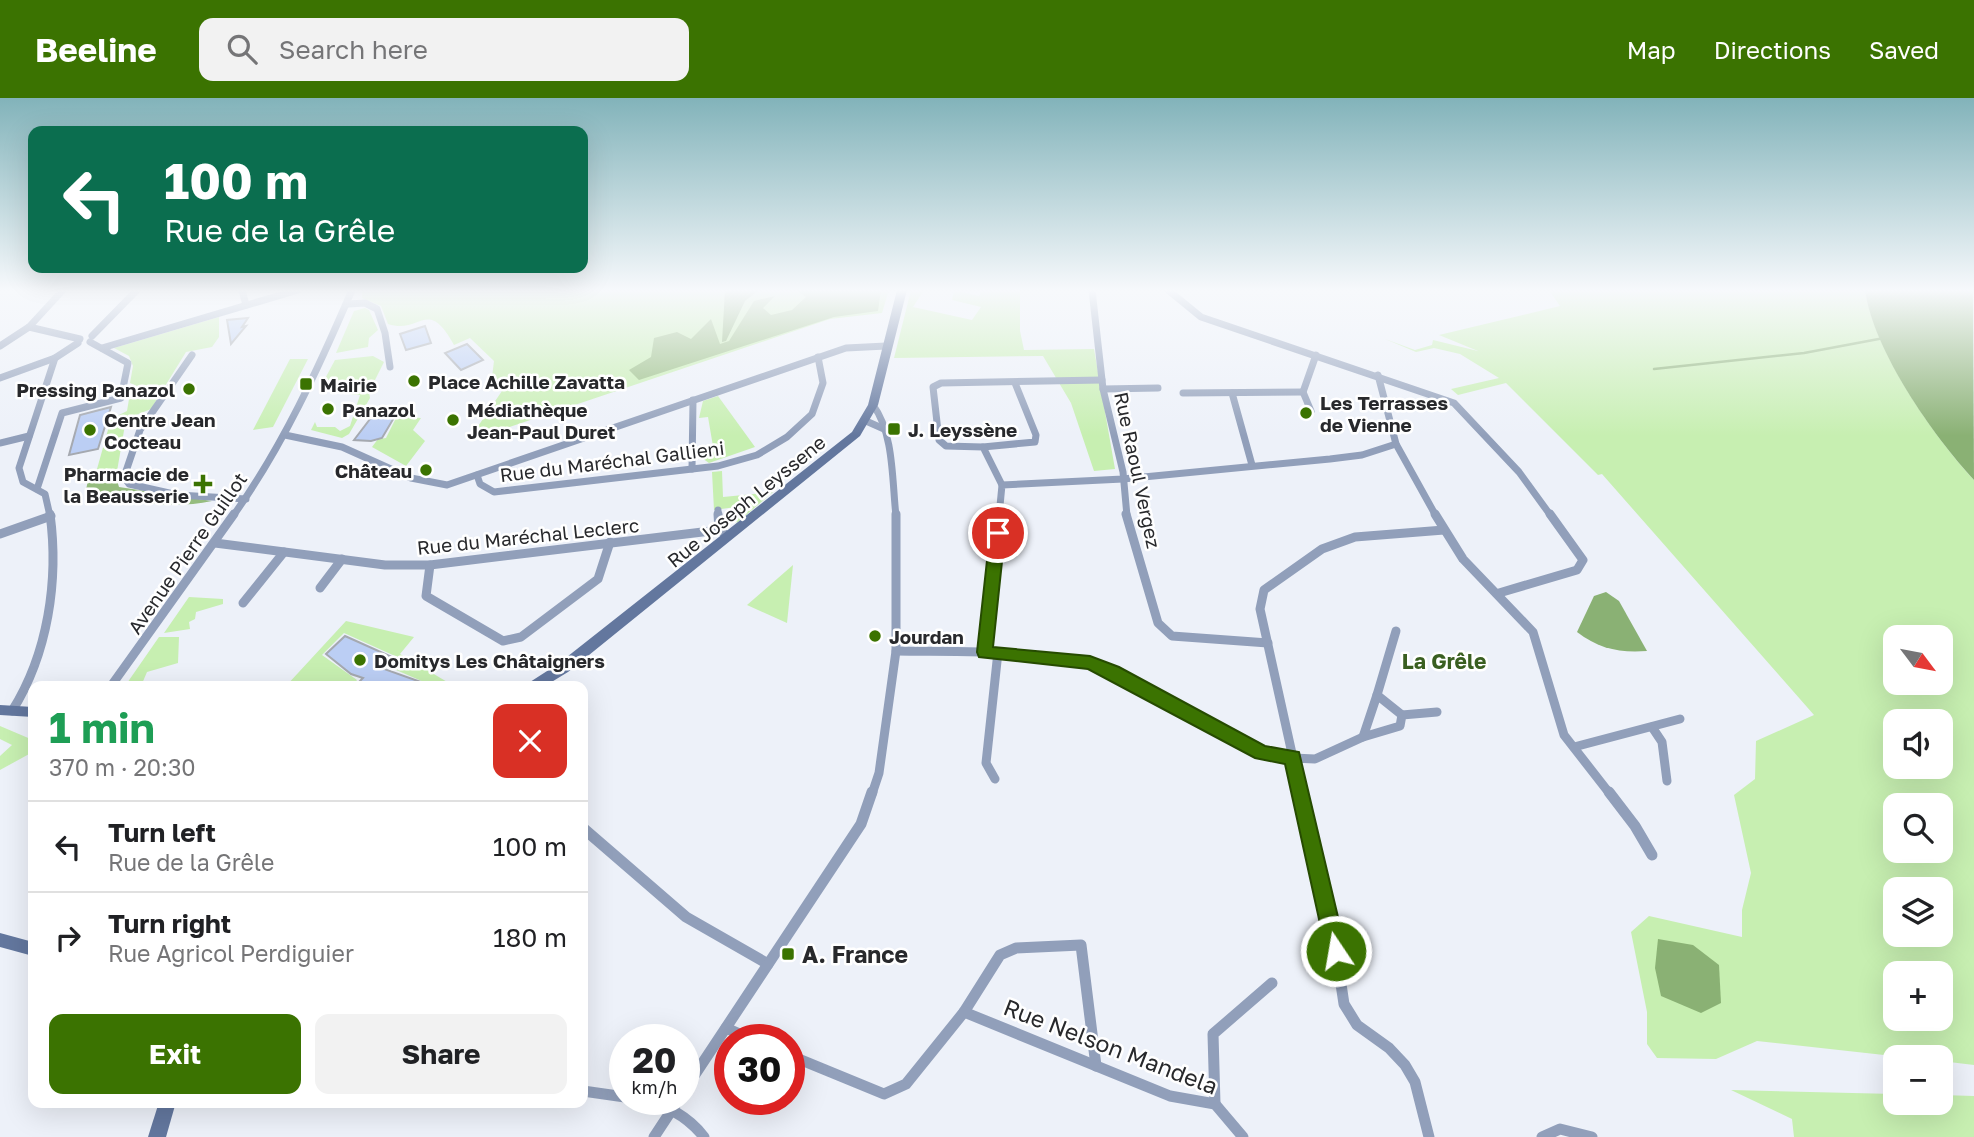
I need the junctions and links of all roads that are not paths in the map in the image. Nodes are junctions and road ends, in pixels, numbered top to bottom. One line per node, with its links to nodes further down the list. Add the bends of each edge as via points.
1 (70, 338): 9 (street)
2 (134, 338): 11 (street)
3 (331, 338): 30 (street, Avenue Pierre Guillot)
4 (386, 338): 16 (street)
5 (888, 338): 10 (street, Rue Joseph Leyssene)
6 (1098, 338): 20 (street, Rue Raoul Vergez)
7 (1266, 338): 13 (street)
8 (91, 339): 9 (street); 11 (street)
9 (79, 341): 15 (street)
10 (886, 346): 14 (street, via 846,348); 26 (street, Rue Joseph Leyssene)
11 (102, 348): 40 (street, via 128,363 121,398 62,413)
12 (192, 355): 41 (street, via 140,430 124,477 129,484 178,495)
13 (1316, 355): 17 (street); 22 (street)
14 (818, 357): 25 (street); 36 (street, Rue du Maréchal Gallieni, via 823,383 812,414 788,437 757,455)
15 (55, 358): 18 (street); 31 (street)
16 (390, 367)
17 (1378, 375): 33 (street); 53 (street, via 1454,403 1519,472 1583,560 1577,570)
18 (0, 378)
19 (1015, 383): 20 (street); 34 (street, via 1035,442); 34 (street, via 941,383 931,390 939,440 946,446)
20 (1103, 385): 21 (street); 38 (street, Rue Raoul Vergez)
21 (1158, 387)
22 (1303, 392): 24 (street); 27 (street)
23 (1183, 393): 24 (street)
24 (1232, 393): 35 (street)
25 (693, 400): 36 (street); 37 (street)
26 (873, 405): 28 (street, Rue Joseph Leyssene); 29 (street)
27 (1311, 411)
28 (866, 421): 29 (street); 45 (street, Rue Joseph Leyssene, via 828,458)
29 (884, 429): 57 (street, via 898,531)
30 (285, 435): 37 (street, via 359,453 423,484 447,485); 41 (street, Avenue Pierre Guillot)
31 (29, 436): 32 (street); 40 (street, via 19,468 23,482)
32 (0, 443)
33 (1396, 444): 35 (street, via 1362,455); 44 (street)
34 (983, 447): 39 (street)
35 (1252, 465): 38 (street)
36 (692, 469): 37 (street, Rue du Maréchal Gallieni, via 494,492 486,490)
37 (477, 475)
38 (1122, 479): 39 (street); 56 (street, Rue Raoul Vergez, via 1129,532 1158,622 1172,636)
39 (1002, 485): 58 (street)
40 (37, 488): 43 (street, via 45,494)
41 (246, 499): 48 (street, Avenue Pierre Guillot)
42 (718, 509): 45 (street)
43 (51, 516): 46 (street); 61 (street, via 53,587)
44 (1444, 530): 53 (street, via 1463,559); 56 (street, via 1355,537 1322,549 1264,590 1260,609)
45 (725, 533): 47 (street, Rue du Maréchal Leclerc); 63 (street, Rue Joseph Leyssene)
46 (0, 534)
47 (610, 542): 51 (street, Rue du Maréchal Leclerc); 51 (street, via 598,579 521,638 503,641 426,596)
48 (215, 543): 49 (street, Rue du Maréchal Leclerc); 62 (street, Avenue Pierre Guillot)
49 (284, 552): 50 (street, Rue du Maréchal Leclerc); 54 (street)
50 (342, 559): 51 (street, Rue du Maréchal Leclerc); 52 (street)
51 (430, 565)
52 (320, 587)
53 (1499, 593): 72 (street, via 1533,632 1564,735)
54 (243, 603)
55 (1396, 631): 64 (street)
56 (1268, 643): 73 (street)
57 (896, 650): 58 (street); 80 (street, via 879,773 870,805)
58 (985, 652): 59 (street)
59 (998, 652): 73 (street, via 1090,663 1262,753); 74 (street, via 986,763)
60 (28, 681): 65 (street)
61 (28, 681)
62 (115, 681)
63 (544, 681)
64 (1377, 695): 68 (street); 71 (street)
65 (6, 711): 66 (street)
66 (28, 712)
67 (1437, 712): 68 (street)
68 (1402, 715): 71 (street, via 1400,726)
69 (1680, 719): 70 (street)
70 (1652, 727): 72 (street); 75 (street, via 1662,742)
71 (1363, 737): 73 (street, via 1315,759)
72 (1574, 747): 77 (street)
73 (1293, 758): 98 (street, via 1344,1004 1357,1024 1405,1065 1415,1082)
74 (995, 779)
75 (1667, 781)
76 (588, 832): 80 (street, via 686,917)
77 (1652, 855)
78 (0, 940): 79 (street)
79 (28, 948)
80 (768, 964): 83 (street)
81 (1272, 983): 90 (street, via 1213,1034)
82 (964, 1012): 85 (street, via 906,1084 884,1094); 86 (street, Rue Nelson Mandela); 86 (street, via 1000,955 1016,948 1081,945)
83 (729, 1024)
84 (714, 1046): 87 (street)
85 (805, 1062)
86 (1096, 1066): 90 (street, Rue Nelson Mandela, via 1170,1096)
87 (700, 1067)
88 (588, 1092): 89 (street)
89 (609, 1095)
90 (1215, 1104): 97 (street, Rue Nelson Mandela)
91 (166, 1108): 94 (street)
92 (668, 1115): 95 (street)
93 (684, 1115): 96 (street)
94 (156, 1137)
95 (654, 1137)
96 (704, 1137)
97 (1242, 1137)
98 (1429, 1137)
99 (1542, 1137): 100 (street, via 1555,1129 1568,1129)
100 (1592, 1137)

